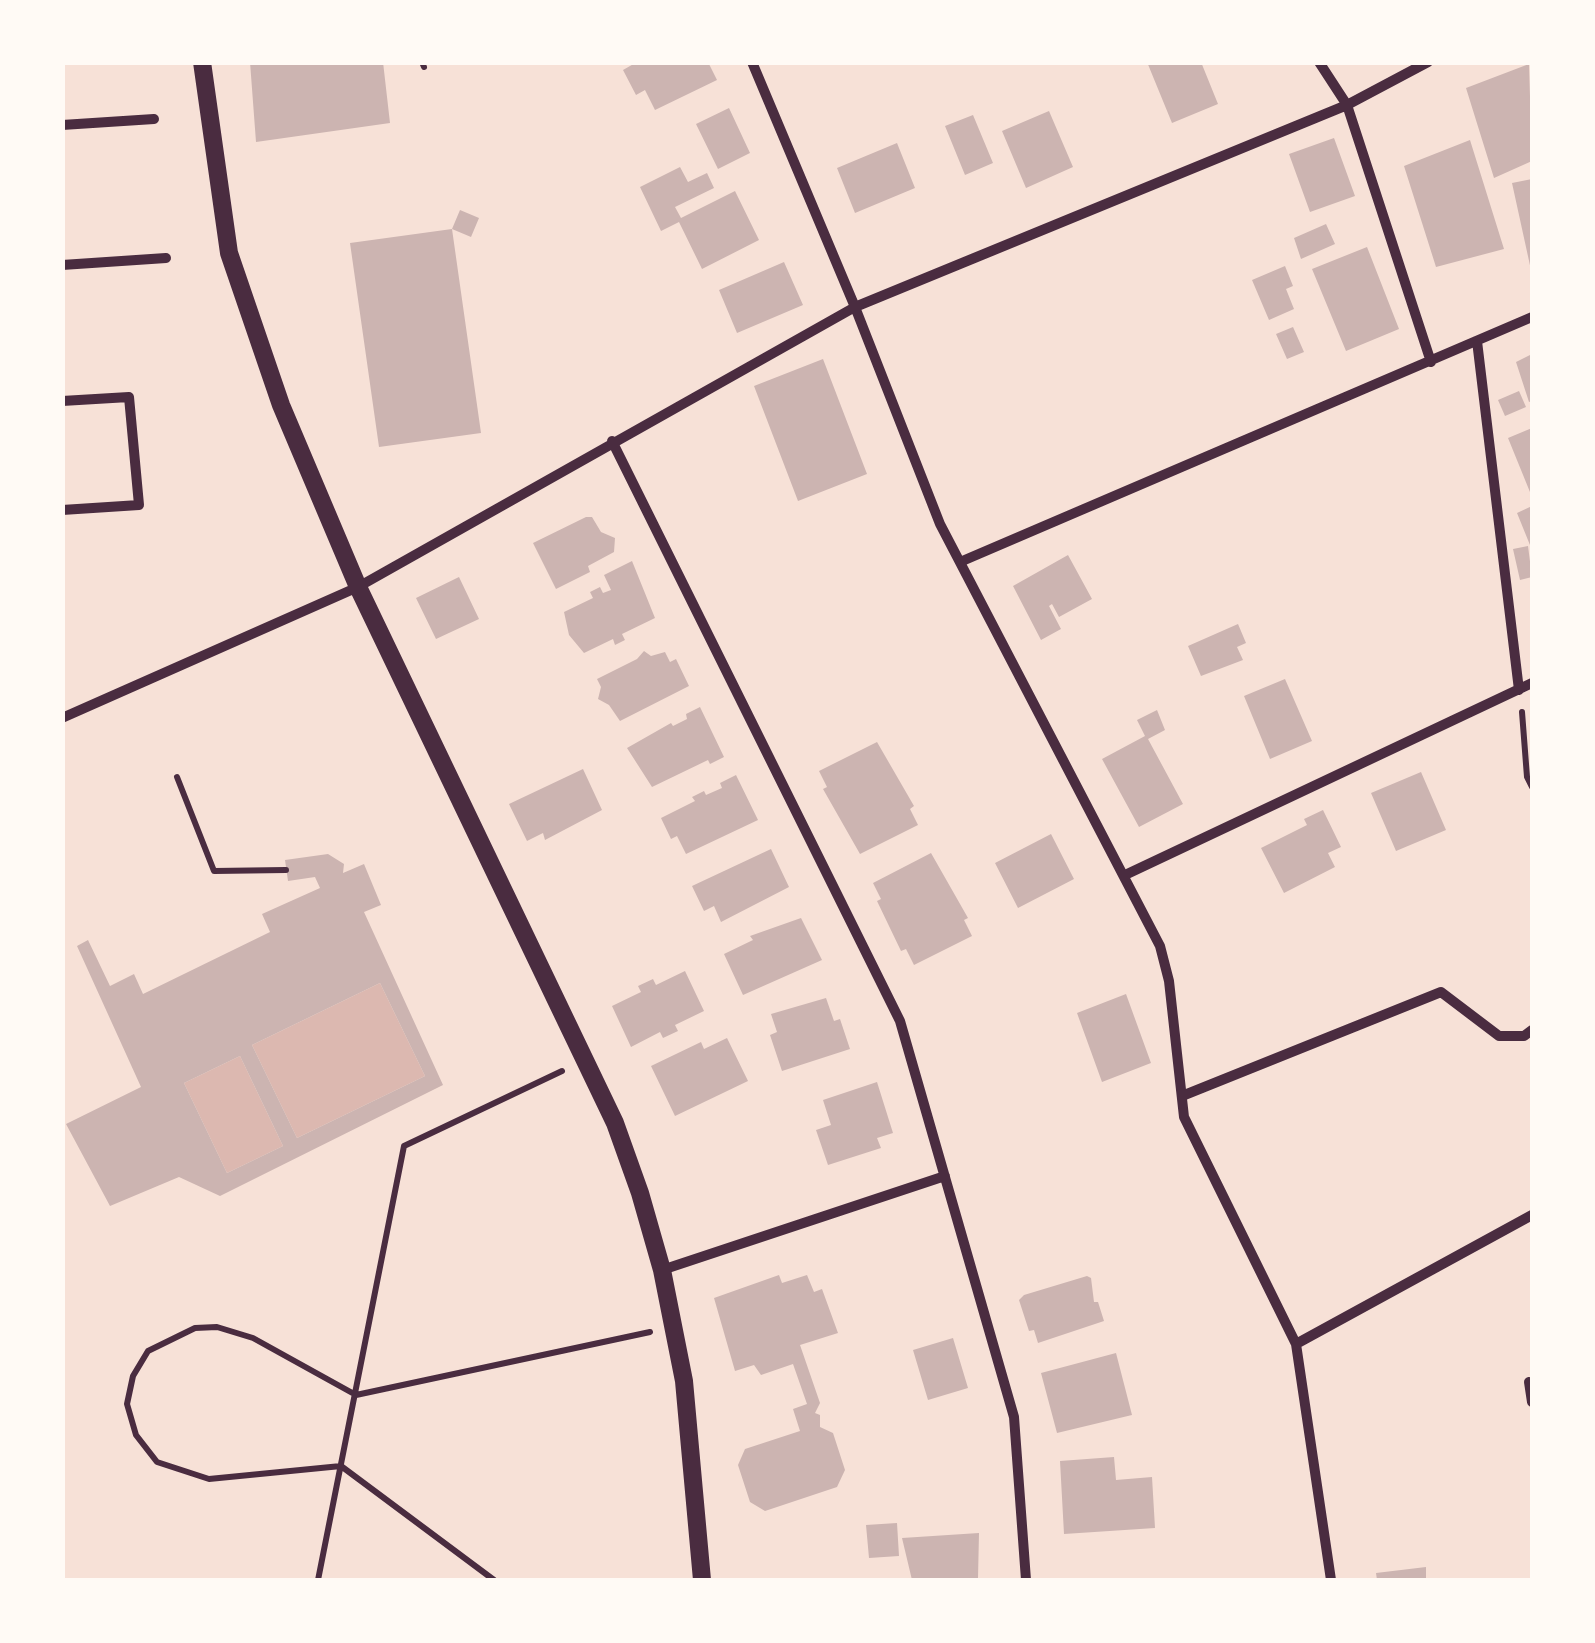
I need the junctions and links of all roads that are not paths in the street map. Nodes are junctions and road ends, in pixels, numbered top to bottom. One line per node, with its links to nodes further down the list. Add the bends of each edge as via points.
1 (202, 62): 18 (street, via 228,253 281,404)
2 (752, 62): 10 (street)
3 (1319, 62): 5 (street)
4 (1428, 62): 5 (street)
5 (1347, 106): 10 (street); 13 (street)
6 (154, 119): 7 (street)
7 (62, 124)
8 (166, 258): 9 (street)
9 (62, 265)
10 (856, 306): 15 (street); 17 (street, via 921,481)
11 (1532, 317): 12 (street)
12 (1477, 341): 13 (street); 20 (street)
13 (1431, 362): 17 (street)
14 (62, 401): 16 (street, via 130,397 139,505)
15 (612, 441): 18 (street); 25 (street, via 900,1021)
16 (62, 510)
17 (960, 562): 22 (street)
18 (358, 587): 21 (street); 27 (street, via 615,1123)
19 (1532, 683): 20 (street)
20 (1519, 690): 22 (street)
21 (62, 718)
22 (1125, 875): 24 (street, via 1169,980)
23 (1532, 1030): 24 (street, via 1499,1036 1441,992)
24 (1182, 1096): 28 (street, via 1191,1136)
25 (945, 1176): 27 (street); 32 (street, via 1014,1417)
26 (1532, 1214): 28 (street)
27 (662, 1270): 31 (street, via 684,1381)
28 (1296, 1344): 33 (street)
29 (1529, 1382): 30 (street)
30 (1532, 1402)
31 (702, 1580)
32 (1026, 1580)
33 (1331, 1580)

